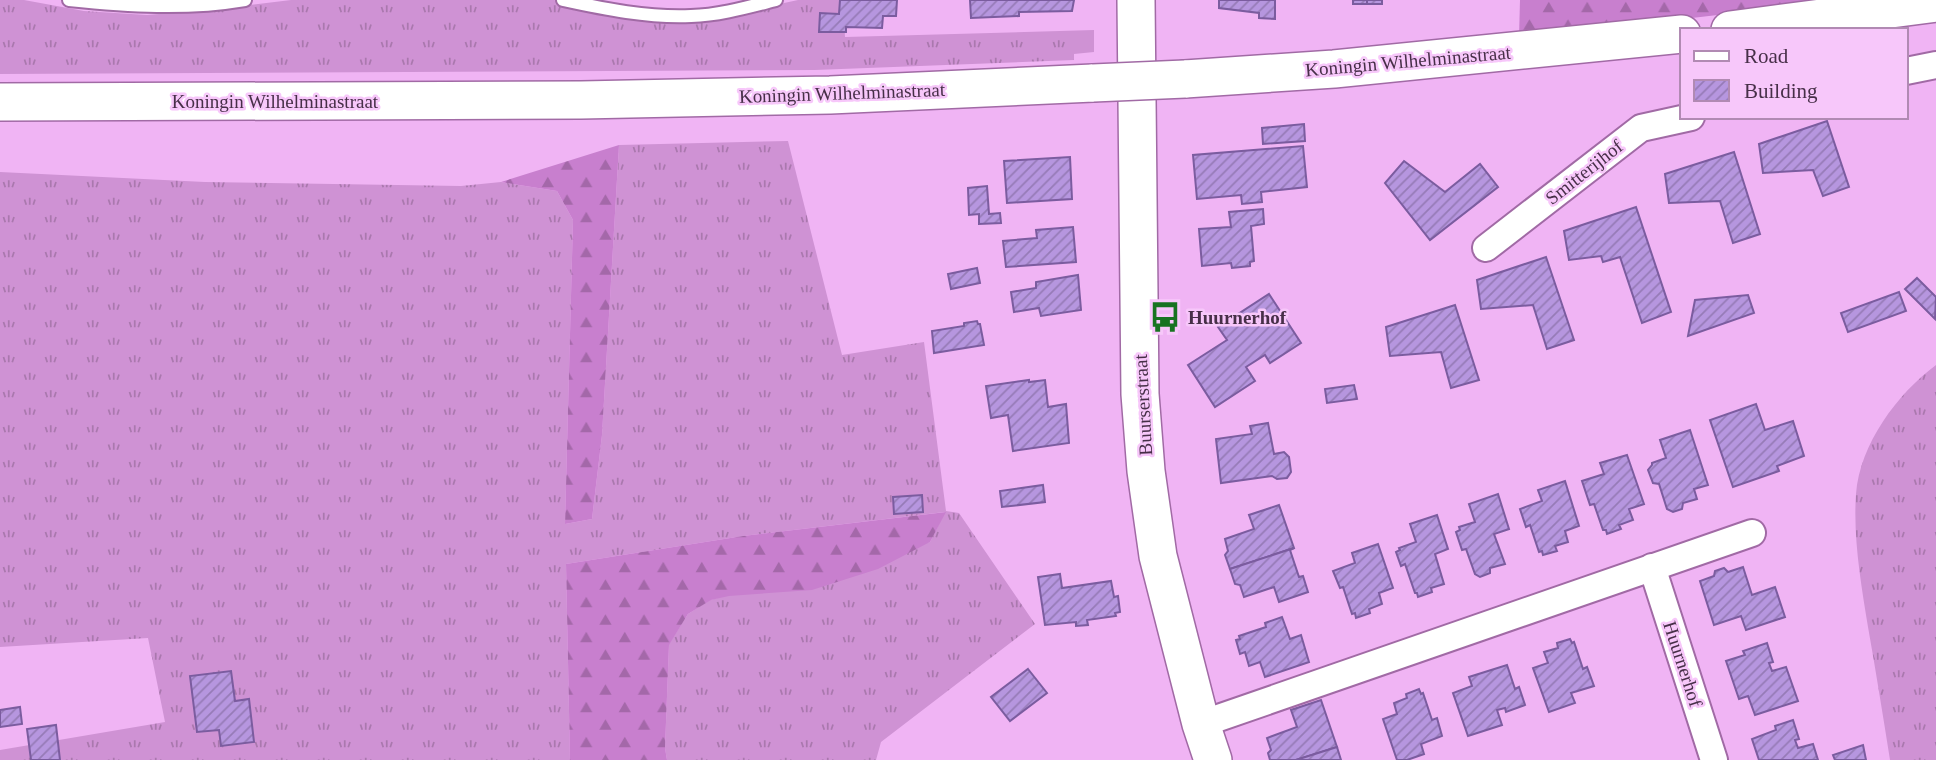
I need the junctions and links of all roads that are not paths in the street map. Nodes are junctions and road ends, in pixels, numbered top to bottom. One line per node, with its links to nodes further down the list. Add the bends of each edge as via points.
1 (69, 0): 2 (lane, via 136,7)
2 (245, 0)
3 (563, 0): 4 (lane, via 625,12 691,16)
4 (776, 0)
5 (1136, 0): 16 (main road, Buurserstraat, via 1140,394 1146,471 1158,556)
6 (1936, 4): 7 (main road)
7 (1746, 28)
8 (1680, 34): 11 (main road, Koningin Wilhelminastraat, bridge, via 1334,69 830,94 595,100)
9 (1936, 65): 10 (street)
10 (1908, 71)
11 (0, 102)
12 (1683, 119): 13 (street, Smitterijhof, via 1641,128)
13 (1486, 248)
14 (1752, 533): 15 (street)
15 (1652, 567): 16 (street); 18 (street, Huurnerhof)
16 (1201, 724): 17 (main road, Buurserstraat)
17 (1213, 760)
18 (1714, 760)

